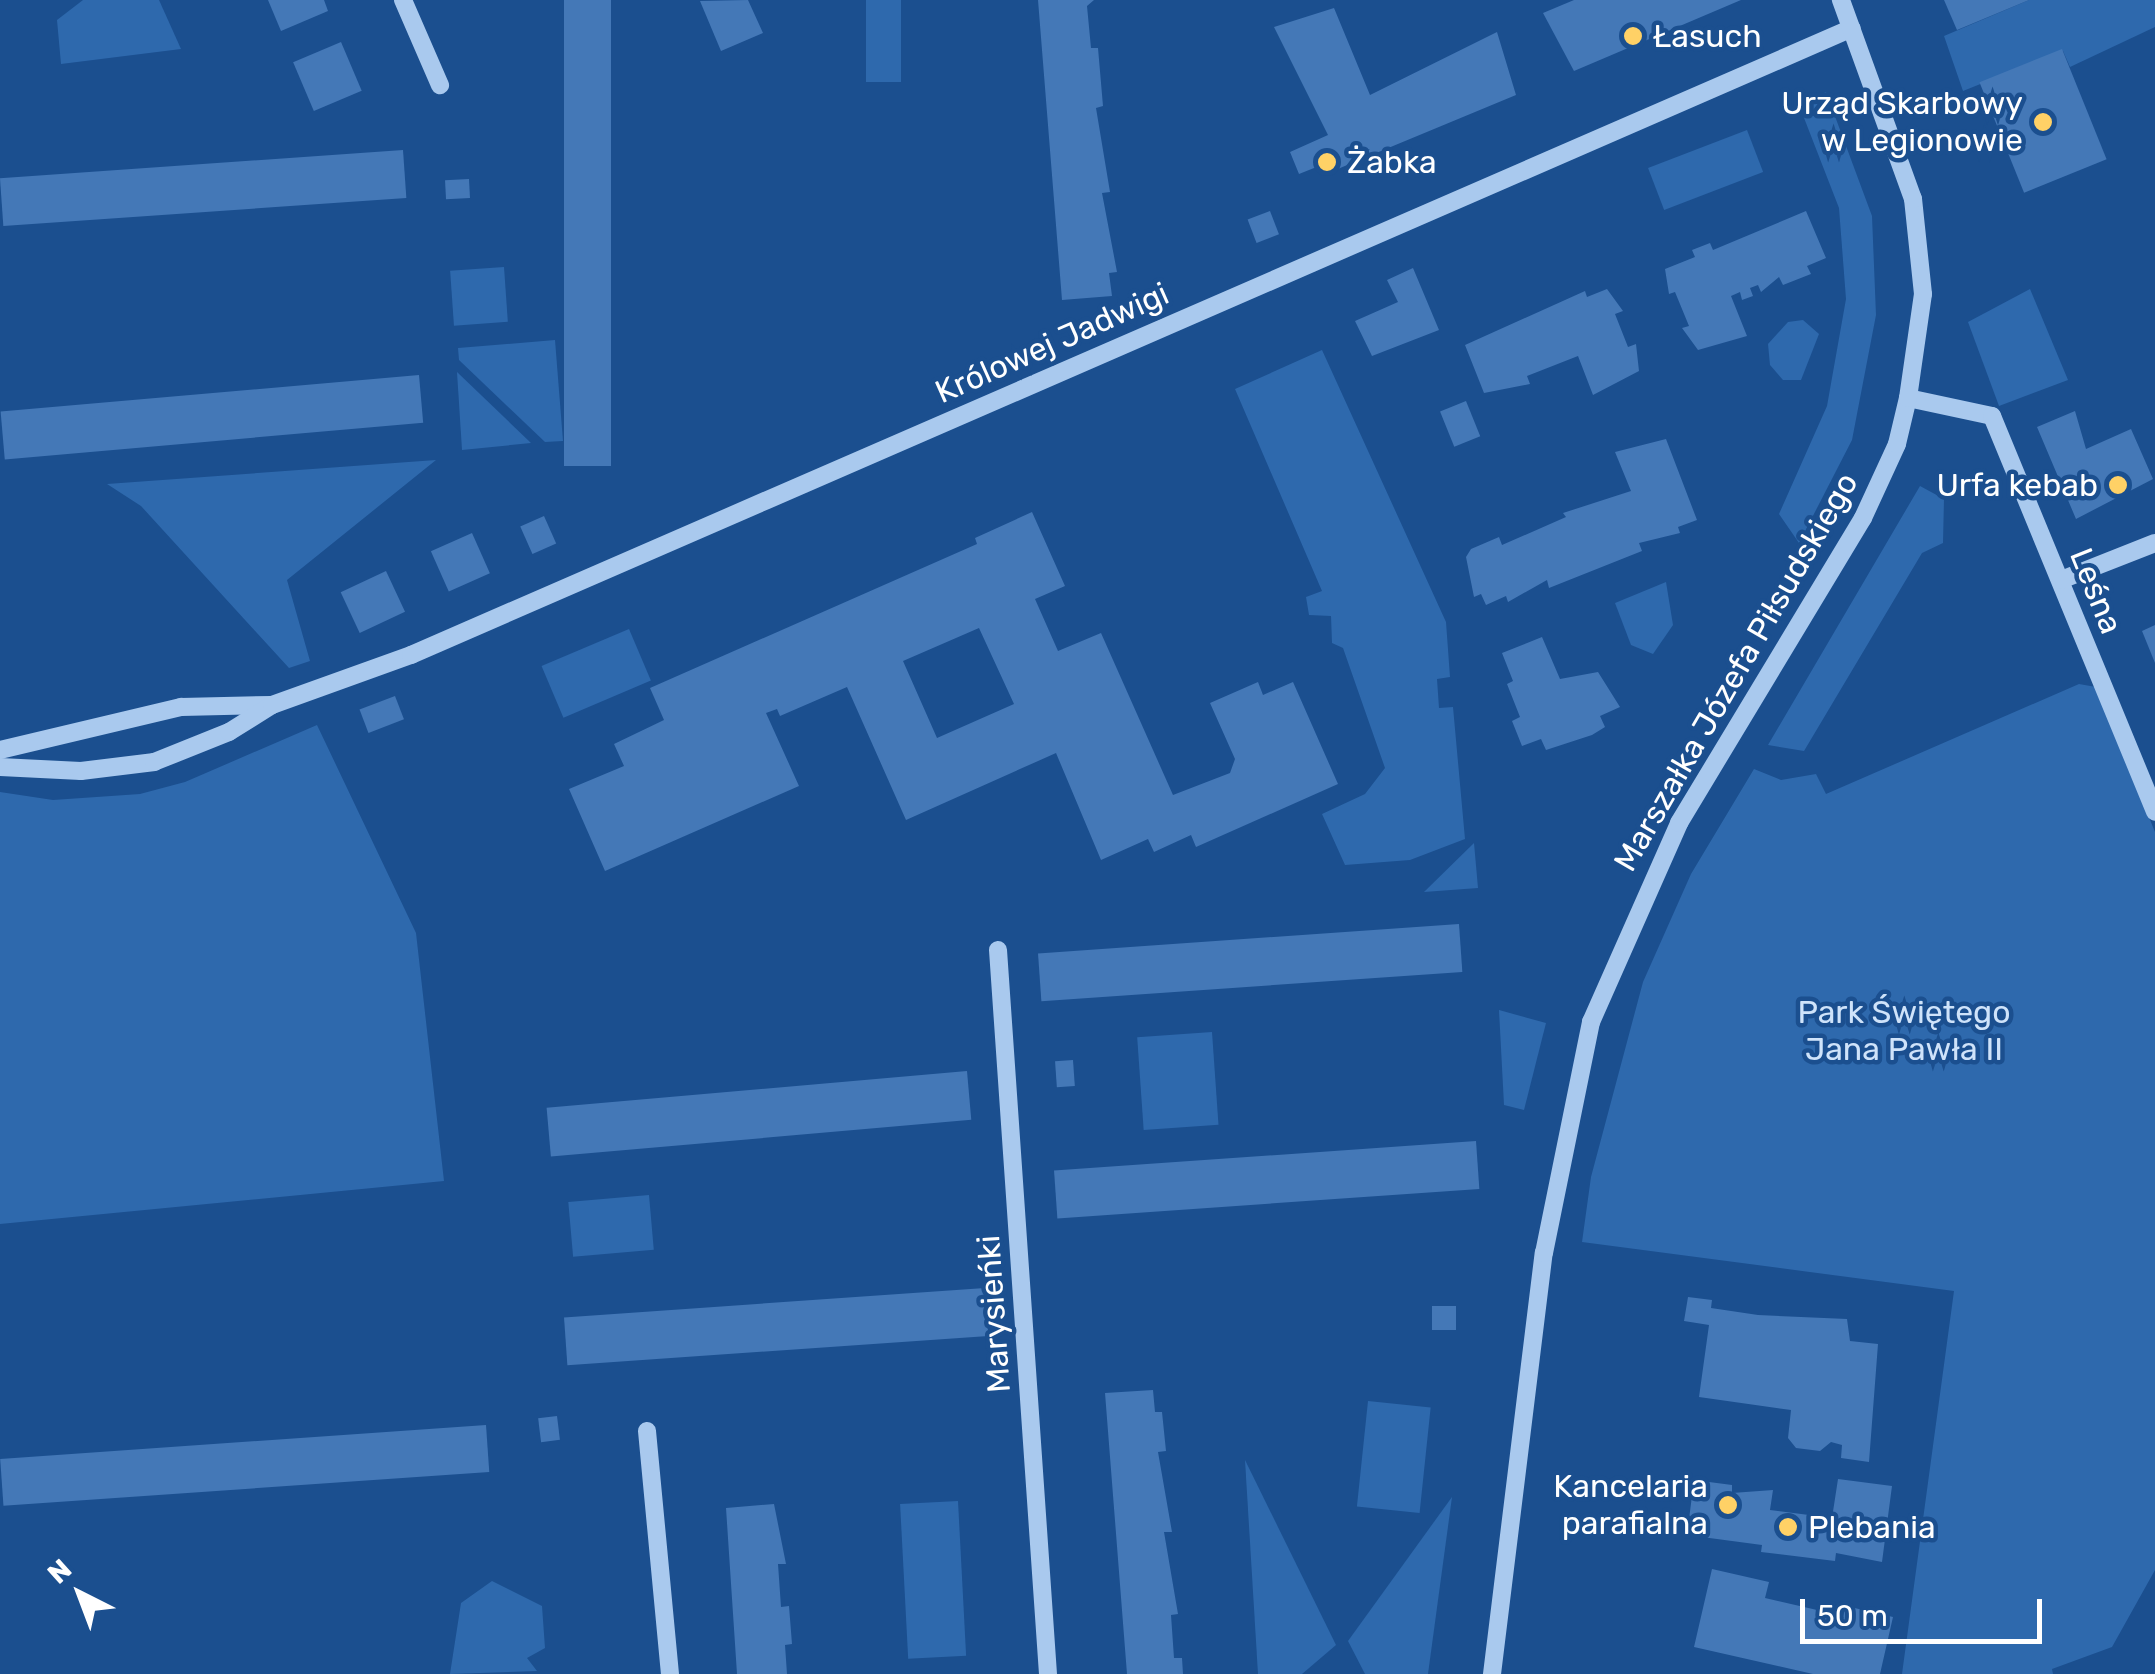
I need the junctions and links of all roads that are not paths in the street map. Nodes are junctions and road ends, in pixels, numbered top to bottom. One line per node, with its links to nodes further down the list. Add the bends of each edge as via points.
1 (403, 0): 4 (street)
2 (1841, 0): 3 (street, Marszałka Józefa Piłsudskiego)
3 (1852, 28): 5 (street, Marszałka Józefa Piłsudskiego, via 1913,200 1923,294); 8 (street, Królowej Jadwigi, via 411,655)
4 (440, 85)
5 (1908, 398): 7 (street, Leśna, via 1992,416); 16 (street, Marszałka Józefa Piłsudskiego, via 1897,444 1863,518 1679,824 1591,1022 1544,1253)
6 (2155, 543): 7 (street)
7 (2061, 580): 11 (street, Leśna)
8 (272, 704): 9 (street, Królowej Jadwigi, via 181,707); 10 (street, Królowej Jadwigi, via 230,732 154,762 81,772)
9 (0, 750)
10 (0, 767)
11 (2155, 812)
12 (998, 950): 15 (street, Marysieńki)
13 (647, 1431): 14 (street)
14 (670, 1674)
15 (1048, 1674)
16 (1492, 1674)

